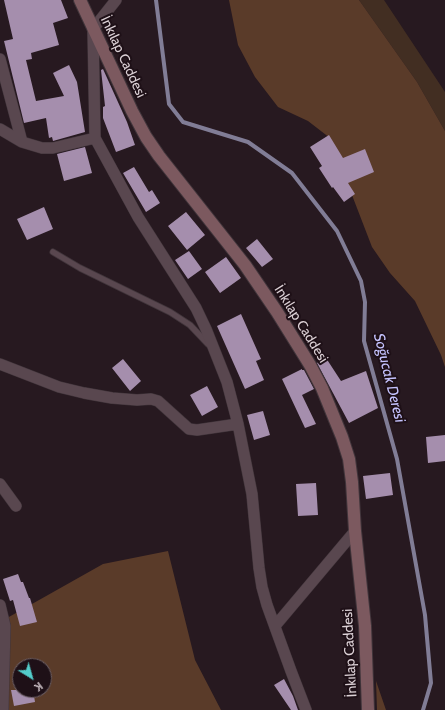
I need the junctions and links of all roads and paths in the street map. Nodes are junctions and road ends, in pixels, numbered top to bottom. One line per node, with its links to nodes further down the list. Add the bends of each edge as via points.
1 (80, 0): 3 (street, İnkılap Caddesi)
2 (116, 0): 3 (street)
3 (93, 29): 6 (street); 14 (street, İnkılap Caddesi, via 146,137 245,265 310,365 322,388 349,459)
4 (0, 59): 7 (street)
5 (0, 129): 7 (street)
6 (95, 138): 7 (street, via 53,148 42,148); 9 (street, via 138,217 196,308)
7 (22, 142)
8 (53, 252): 9 (lane, via 180,318 200,334)
9 (215, 351): 11 (street, via 227,382)
10 (0, 364): 11 (street, via 84,393 158,401 189,429)
11 (238, 424): 16 (street, via 252,494 259,568 267,605)
12 (0, 484): 13 (street)
13 (16, 506)
14 (355, 531): 16 (street); 19 (street, İnkılap Caddesi, via 365,626)
15 (0, 605): 17 (street, via 4,626)
16 (275, 626): 18 (street)
17 (3, 710)
18 (306, 710)
19 (368, 710)

